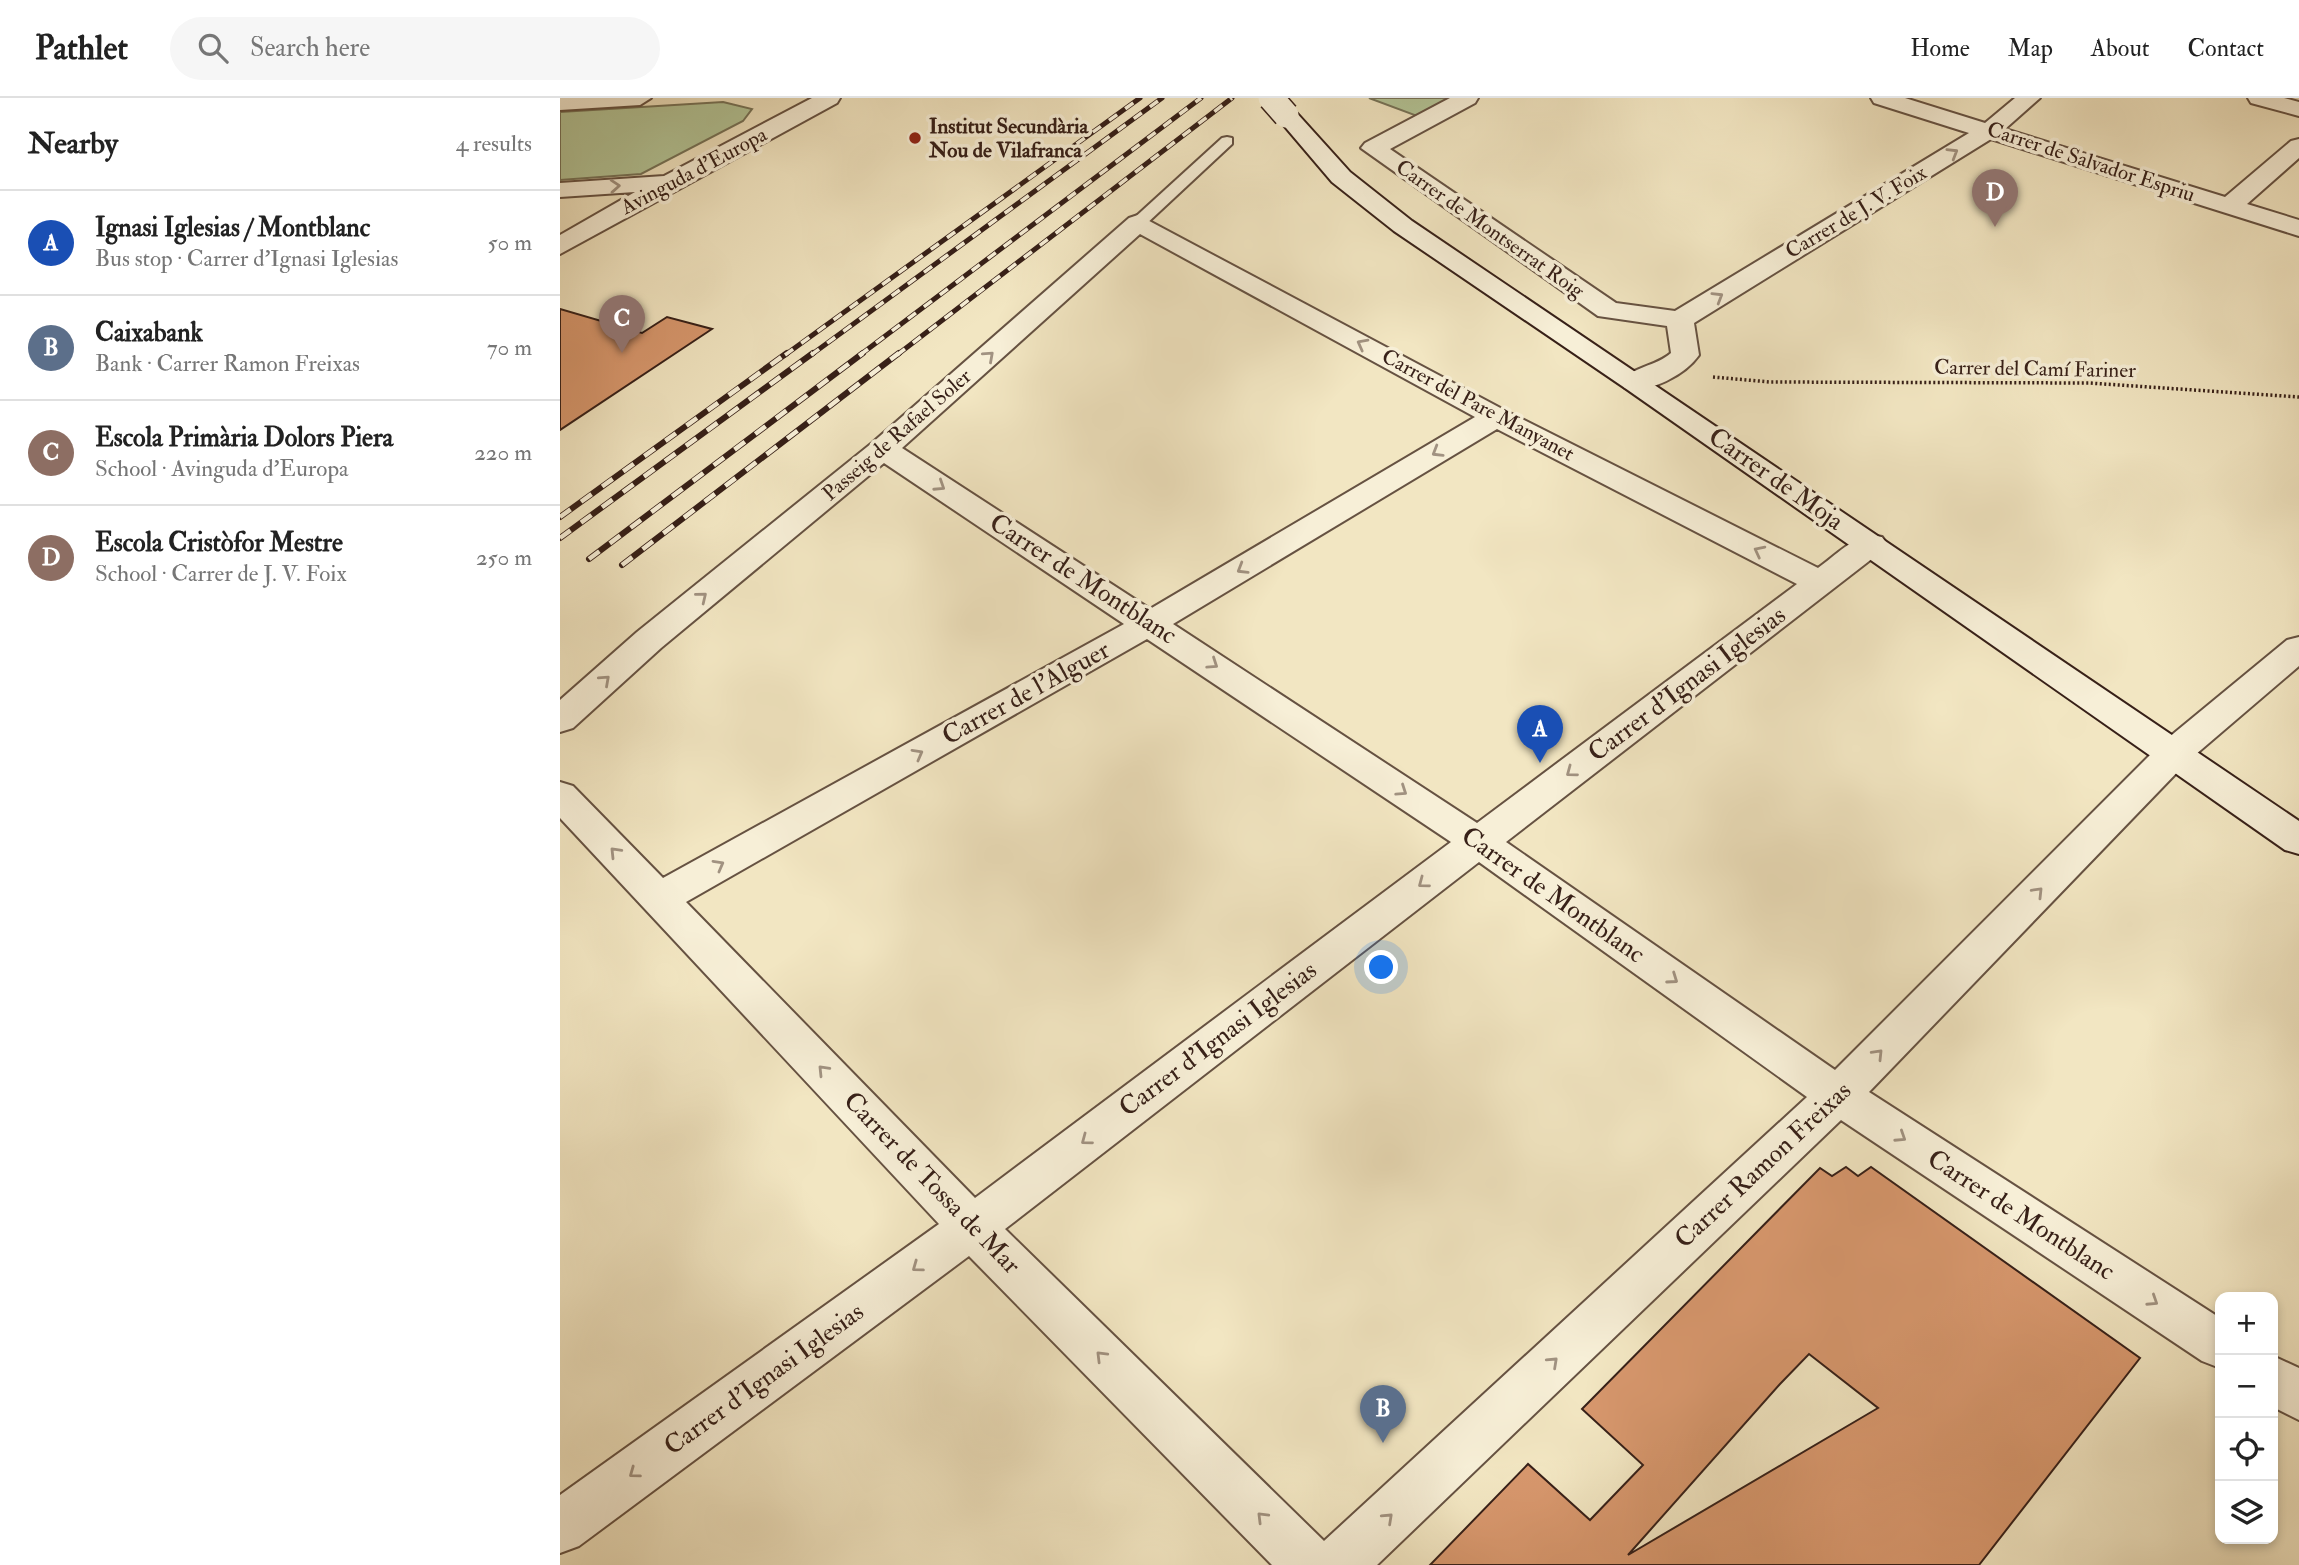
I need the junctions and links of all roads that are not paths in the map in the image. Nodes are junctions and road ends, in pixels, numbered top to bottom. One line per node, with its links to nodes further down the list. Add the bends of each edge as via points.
1 (628, 98): 2 (street); 8 (street)
2 (640, 98)
3 (829, 98): 14 (street, Avinguda d'Europa)
4 (1467, 98): 20 (street, Carrer de Montserrat Roig, via 1373,148 1608,310)
5 (1882, 98): 11 (street, Carrer de Salvador Espriu)
6 (2029, 98): 11 (street, Carrer de J. V. Foix)
7 (2259, 98): 10 (street)
8 (560, 103)
9 (1279, 107): 21 (street, Carrer de Moja, via 1341,177 1403,226)
10 (2299, 109)
11 (1990, 130): 16 (street, Carrer de Salvador Espriu); 20 (street, Carrer de J. V. Foix, one-way to 11)
12 (1227, 141): 17 (lane, Passeig de Rafael Soler)
13 (2299, 146): 16 (street)
14 (671, 182): 15 (street, one-way to 14); 19 (street, Avinguda d'Europa)
15 (560, 190)
16 (2230, 206): 18 (street, Carrer de Salvador Espriu)
17 (1138, 223): 22 (street, Carrer del Pare Manyanet, one-way to 17); 23 (street, Passeig de Rafael Soler, one-way to 17)
18 (2299, 228)
19 (560, 246)
20 (1680, 320): 21 (street, via 1685,355 1673,366)
21 (1634, 382): 24 (street, Carrer de Moja)
22 (1496, 417): 25 (street, Carrer del Pare Manyanet, one-way to 22); 26 (street, Carrer de l'Alguer, one-way to 26)
23 (883, 449): 26 (street, Carrer de Montblanc, one-way to 26); 28 (street, Passeig de Rafael Soler, one-way to 23, via 649,640)
24 (1871, 544): 25 (street, Carrer d'Ignasi Iglesias); 29 (street, Carrer de Moja)
25 (1820, 582): 32 (street, Carrer d'Ignasi Iglesias, one-way to 32)
26 (1151, 623): 32 (street, Carrer de Montblanc, one-way to 32); 33 (street, Carrer de l'Alguer, one-way to 26)
27 (2299, 648): 29 (street, Carrer Ramon Freixas)
28 (560, 720)
29 (2175, 752): 31 (street, Carrer de Moja); 34 (street, Carrer Ramon Freixas, one-way to 29)
30 (560, 795): 33 (street, Carrer de Tossa de Mar, one-way to 30)
31 (2299, 840)
32 (1478, 841): 34 (street, Carrer de Montblanc, one-way to 34); 35 (street, Carrer d'Ignasi Iglesias, one-way to 35)
33 (660, 898): 35 (street, Carrer de Tossa de Mar, one-way to 33)
34 (1838, 1095): 36 (street, Carrer de Montblanc, one-way to 36); 41 (street, Carrer Ramon Freixas, one-way to 34)
35 (972, 1227): 39 (street, Carrer d'Ignasi Iglesias, one-way to 39); 40 (street, Carrer de Tossa de Mar, one-way to 35)
36 (2215, 1342)
37 (2278, 1382): 38 (street)
38 (2299, 1396)
39 (560, 1527)
40 (1310, 1565)
41 (1338, 1565)

